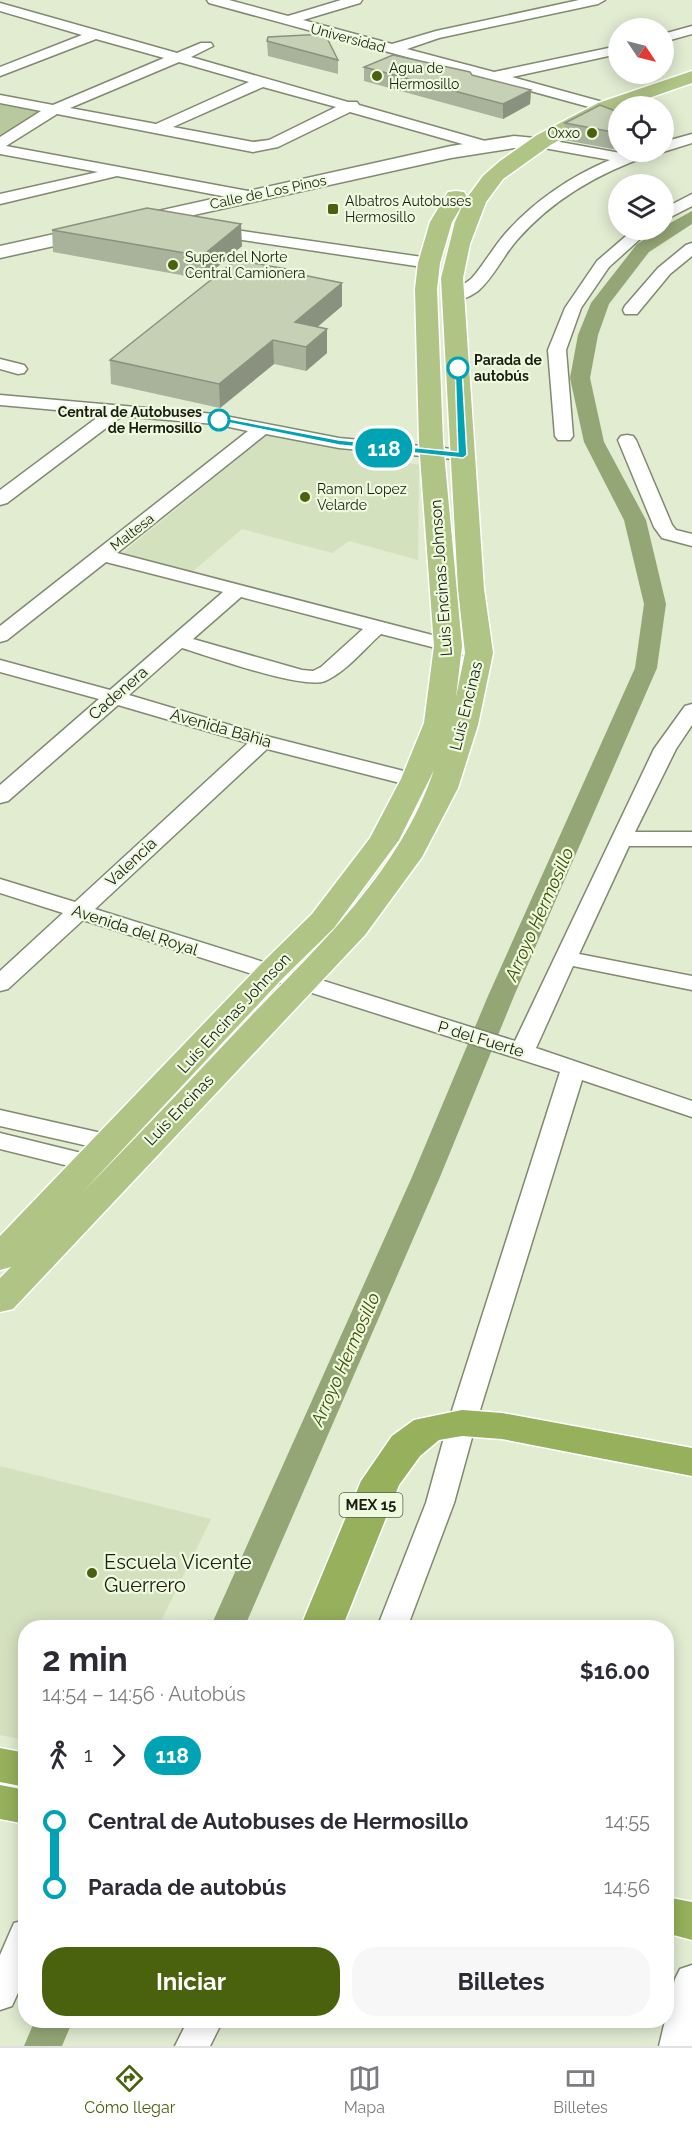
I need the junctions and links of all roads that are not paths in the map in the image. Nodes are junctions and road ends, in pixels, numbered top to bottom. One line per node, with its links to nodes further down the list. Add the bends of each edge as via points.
1 (214, 0): 7 (street, Universidad)
2 (355, 0): 7 (street)
3 (598, 0): 12 (street, via 436,35)
4 (0, 7): 5 (street)
5 (16, 12): 6 (street); 9 (street)
6 (0, 18)
7 (286, 21): 12 (street, Universidad)
8 (692, 30): 10 (street)
9 (96, 34): 14 (street); 16 (street)
10 (674, 36)
11 (206, 46): 14 (street)
12 (391, 50): 17 (street, Universidad)
13 (608, 52): 17 (street)
14 (181, 57): 19 (street); 23 (street)
15 (692, 66): 21 (main road, via 627,86)
16 (0, 72)
17 (493, 76): 21 (street, Universidad)
18 (692, 77): 21 (main road, Luis Encinas)
19 (264, 81): 22 (street); 24 (street)
20 (0, 99): 23 (street)
21 (596, 104): 27 (main road, Luis Encinas)
22 (352, 105): 24 (street, via 267,146 245,147); 27 (street)
23 (53, 110): 24 (street); 26 (street)
24 (155, 130)
25 (692, 138): 28 (street)
26 (0, 143)
27 (513, 144): 30 (street); 33 (street, Calle de Los Pinos); 41 (main road, Luis Encinas Johnson, via 482,167 458,193 441,222); 42 (main road, Luis Encinas, via 461,231 452,278)
28 (674, 144)
29 (0, 149): 32 (street)
30 (608, 156)
31 (617, 162): 42 (street, via 556,197 515,232 470,289)
32 (120, 172): 33 (street); 34 (street)
33 (248, 195): 37 (street, Calle de Los Pinos)
34 (0, 199)
35 (692, 199): 36 (street)
36 (674, 210)
37 (135, 221): 40 (street, Calle de Los Pinos); 41 (street)
38 (631, 240): 49 (street, via 603,264 573,308 557,350)
39 (692, 248): 43 (street, via 664,271)
40 (0, 252)
41 (429, 263): 51 (main road, Luis Encinas Johnson, via 426,308)
42 (454, 296): 52 (main road, Luis Encinas)
43 (631, 310)
44 (0, 364): 45 (street)
45 (18, 369)
46 (0, 399): 47 (street)
47 (120, 409): 48 (street); 53 (street)
48 (263, 428): 51 (street, via 339,443); 55 (street, Maltesa)
49 (564, 436)
50 (627, 440): 54 (street, via 663,527 669,534)
51 (432, 453): 52 (street); 60 (main road, Luis Encinas Johnson)
52 (463, 455): 61 (main road, Luis Encinas)
53 (0, 499)
54 (692, 540)
55 (102, 555): 56 (street); 58 (street, Maltesa)
56 (236, 591): 57 (street); 59 (street, Cadenera)
57 (377, 627): 59 (street, via 316,677); 60 (street)
58 (0, 636)
59 (178, 641): 63 (street, Cadenera)
60 (448, 646): 61 (street); 66 (main road, Luis Encinas Johnson, via 438,723)
61 (479, 653): 67 (main road, Luis Encinas, via 464,725)
62 (0, 666): 63 (street, Avenida Bahia)
63 (114, 697): 65 (street, Avenida Bahia); 68 (street, Cadenera)
64 (692, 710): 69 (street, via 665,749)
65 (262, 741): 66 (street, Avenida Bahia); 72 (street, Valencia)
66 (416, 779): 67 (street, Avenida Bahia); 74 (main road, Luis Encinas Johnson, via 384,840 340,901)
67 (443, 788): 75 (main road, Luis Encinas, via 407,857 371,908)
68 (0, 796)
69 (621, 839): 70 (street); 73 (street)
70 (692, 839)
71 (0, 886): 72 (street, Avenida del Royal)
72 (78, 911): 74 (street, Avenida del Royal); 77 (street, Valencia)
73 (566, 958): 76 (street); 78 (street)
74 (270, 973): 75 (street, P del Fuerte); 83 (main road, Luis Encinas Johnson)
75 (301, 983): 78 (street, P del Fuerte); 84 (main road, Luis Encinas)
76 (692, 983)
77 (0, 984)
78 (521, 1051): 79 (street, P del Fuerte)
79 (573, 1068): 80 (street, P del Fuerte); 89 (street)
80 (692, 1108)
81 (0, 1119): 83 (street)
82 (0, 1141): 85 (street)
83 (110, 1143): 84 (street); 85 (main road, Luis Encinas Johnson)
84 (141, 1150): 86 (main road, Luis Encinas)
85 (90, 1163): 86 (street); 87 (main road, Luis Encinas Johnson)
86 (121, 1171): 88 (main road, Luis Encinas)
87 (0, 1258)
88 (0, 1300)
89 (462, 1423): 90 (highway, MEX 15, via 502,1426); 91 (highway, MEX 15, via 428,1429 394,1460 381,1481); 92 (street, via 430,1531)
90 (692, 1462)
91 (324, 1620)
92 (395, 1620)
93 (0, 1765): 94 (highway)
94 (18, 1768)
95 (0, 1802): 96 (highway)
96 (18, 1805)
97 (674, 1917): 98 (highway)
98 (692, 1921)
99 (18, 1952): 101 (street)
100 (692, 1979): 104 (street)
101 (0, 1996)
102 (202, 2028): 103 (street)
103 (192, 2046)
104 (676, 2046)

